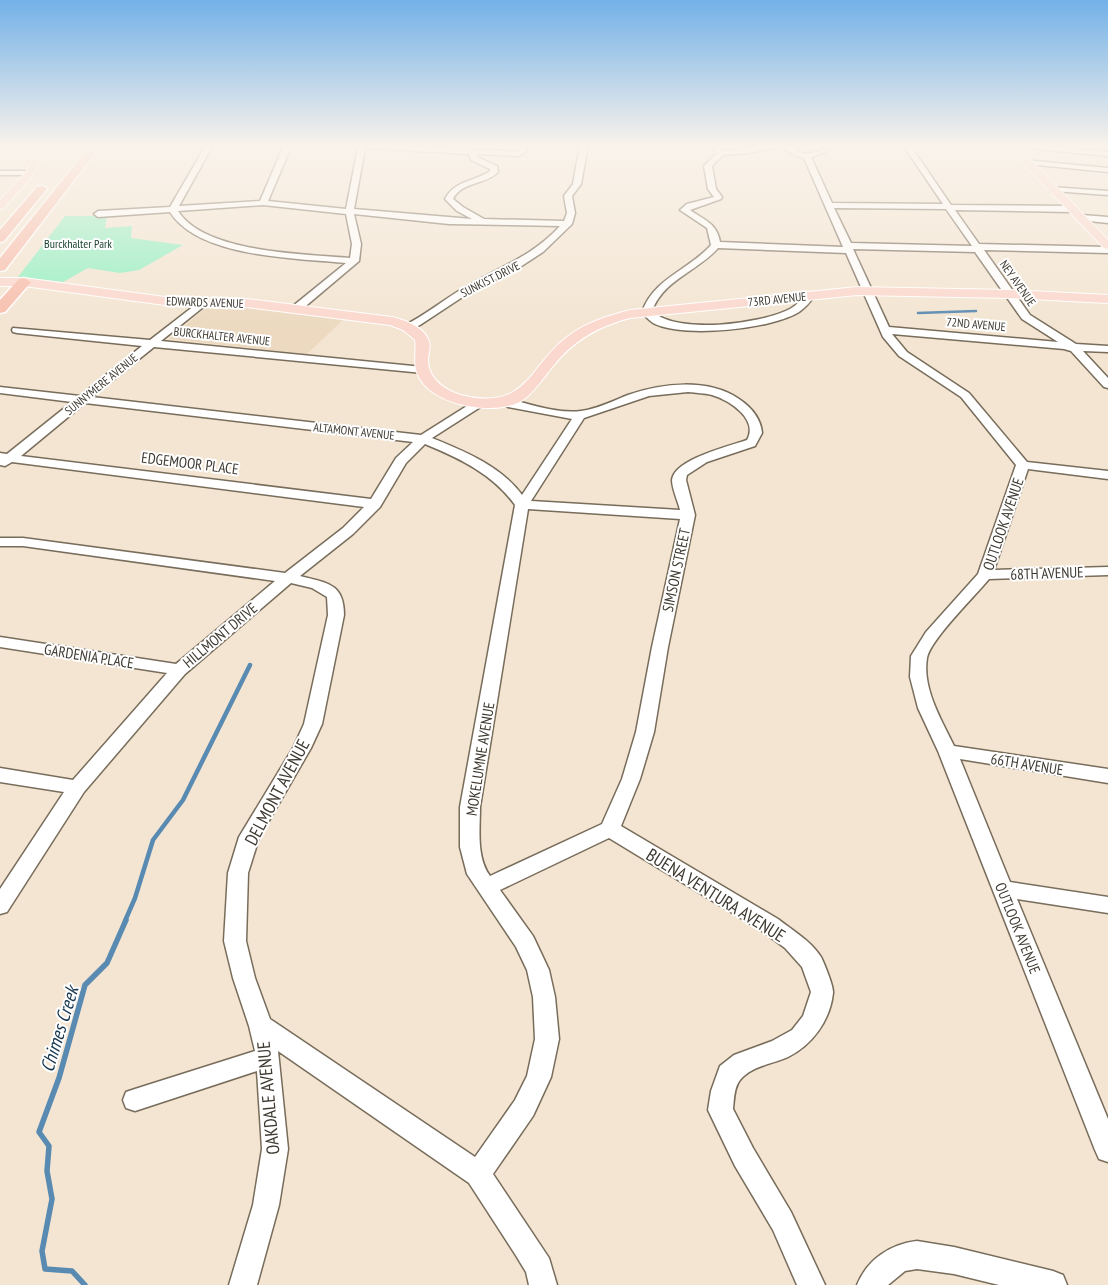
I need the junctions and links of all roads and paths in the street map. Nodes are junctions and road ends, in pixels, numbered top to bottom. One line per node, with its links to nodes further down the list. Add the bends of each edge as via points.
1 (28, 205): 21 (highway)
2 (47, 205): 27 (highway)
3 (175, 205): 13 (street)
4 (233, 205): 13 (street)
5 (282, 205): 15 (street)
6 (350, 205): 15 (street)
7 (456, 205): 19 (street)
8 (570, 205): 20 (street, via 572,214)
9 (694, 205): 22 (street, via 684,210 710,225)
10 (830, 205): 12 (street); 24 (street, OUTLOOK AVENUE)
11 (1068, 205): 14 (main road)
12 (949, 207): 14 (street); 25 (street, NEY AVENUE)
13 (173, 209): 16 (street); 26 (street, via 186,227 219,241 259,250)
14 (1072, 209): 17 (main road)
15 (349, 212): 19 (street); 26 (street, via 358,243)
16 (98, 214)
17 (1082, 218): 18 (street); 23 (main road)
18 (1108, 220)
19 (484, 222): 20 (street)
20 (568, 224): 38 (street, SUNKIST DRIVE, via 549,246 513,268 466,290)
21 (0, 238)
22 (716, 245): 24 (street); 37 (street, via 664,286 648,305)
23 (1107, 246): 25 (street)
24 (848, 248): 25 (street); 30 (street, OUTLOOK AVENUE)
25 (978, 248): 31 (street, NEY AVENUE)
26 (354, 261): 35 (street)
27 (0, 267)
28 (0, 282): 29 (main road, EDWARDS AVENUE)
29 (24, 282): 34 (main road, EDWARDS AVENUE, via 165,301); 36 (highway)
30 (867, 291): 31 (main road, 73RD AVENUE); 32 (main road, 73RD AVENUE); 40 (street, OUTLOOK AVENUE)
31 (1010, 294): 33 (main road, 73RD AVENUE); 42 (street, NEY AVENUE, via 1026,317)
32 (810, 295): 37 (main road, 73RD AVENUE); 37 (street, via 788,313 717,327 670,325 655,320)
33 (1108, 299)
34 (203, 302): 35 (main road, EDWARDS AVENUE); 41 (street, SUNNYMERE AVENUE)
35 (297, 308): 38 (main road, EDWARDS AVENUE, via 377,318)
36 (0, 310)
37 (647, 312): 48 (main road, 73RD AVENUE, via 605,321 574,338 520,396)
38 (409, 327): 44 (main road, via 424,344)
39 (17, 330): 41 (street, BURCKHALTER AVENUE)
40 (884, 330): 42 (street, 72ND AVENUE); 53 (street, OUTLOOK AVENUE, via 903,354 965,394)
41 (153, 343): 44 (street, BURCKHALTER AVENUE); 47 (street, SUNNYMERE AVENUE)
42 (1071, 346): 43 (street, 72ND AVENUE); 45 (street)
43 (1108, 350)
44 (423, 370): 49 (main road, via 426,378 443,393)
45 (1108, 385)
46 (0, 390): 47 (street, ALTAMONT AVENUE)
47 (82, 400): 51 (street, ALTAMONT AVENUE); 52 (street, SUNNYMERE AVENUE)
48 (506, 402): 49 (main road); 50 (street, SIMSON STREET, via 518,407)
49 (478, 403): 51 (street, HILLMONT DRIVE)
50 (580, 415): 56 (street, MOKELUMNE AVENUE); 57 (street, SIMSON STREET, via 648,393 675,390 712,392 734,400 744,408 752,420 756,439 743,447 702,460 681,473 679,480)
51 (423, 439): 55 (street, HILLMONT DRIVE, via 401,461); 56 (street, ALTAMONT AVENUE, via 476,463 510,488)
52 (3, 460): 55 (street, EDGEMOOR PLACE)
53 (1023, 465): 54 (street); 60 (street, OUTLOOK AVENUE)
54 (1108, 475)
55 (375, 504): 61 (street, HILLMONT DRIVE, via 348,531)
56 (522, 505): 57 (street); 69 (street, MOKELUMNE AVENUE, via 470,807 470,846 477,874)
57 (688, 515): 68 (street, SIMSON STREET, via 645,732 631,779)
58 (0, 542): 61 (street, DELMONT AVENUE, via 23,542)
59 (1108, 571): 60 (street, 68TH AVENUE)
60 (985, 575): 64 (street, OUTLOOK AVENUE, via 932,635 920,656 918,677 927,708)
61 (288, 578): 63 (street, HILLMONT DRIVE); 73 (street, DELMONT AVENUE, via 317,585 334,595 336,614 313,724 249,837 238,873 235,941)
62 (0, 642): 63 (street, GARDENIA PLACE)
63 (179, 670): 67 (street, HILLMONT DRIVE)
64 (947, 751): 66 (street, 66TH AVENUE); 70 (street, OUTLOOK AVENUE)
65 (0, 775): 67 (street)
66 (1108, 776)
67 (77, 787): 72 (street, HILLMONT DRIVE)
68 (610, 830): 69 (street); 80 (street, BUENA VENTURA AVENUE, via 770,925 812,962 822,992 813,1021 800,1038 742,1064 729,1074 720,1110 782,1220)
69 (486, 887): 77 (street, MOKELUMNE AVENUE, via 525,942 538,970 547,1039 539,1077 524,1108)
70 (1002, 890): 71 (street); 76 (street, OUTLOOK AVENUE)
71 (1108, 905)
72 (0, 906)
73 (261, 1026): 74 (street, OAKDALE AVENUE); 77 (street)
74 (268, 1057): 75 (street); 78 (street, OAKDALE AVENUE, via 275,1149 266,1205)
75 (135, 1100)
76 (1108, 1150)
77 (478, 1174): 79 (street, via 525,1244 539,1268)
78 (243, 1285)
79 (543, 1285)
80 (810, 1285)
81 (871, 1285): 82 (street, via 883,1269 907,1255 944,1258)
82 (1053, 1285)

